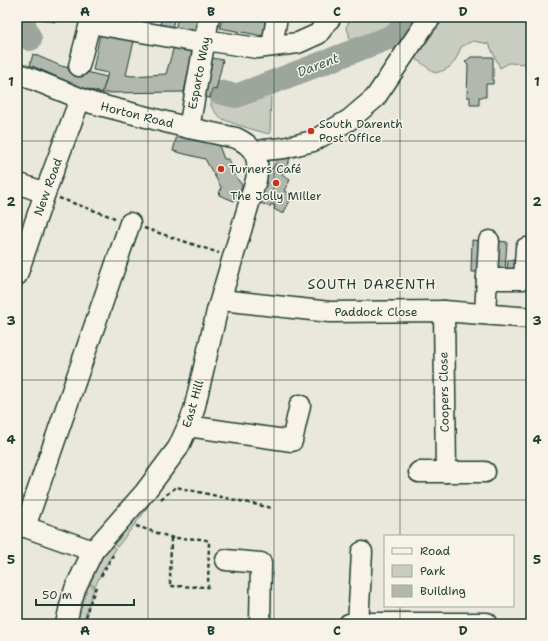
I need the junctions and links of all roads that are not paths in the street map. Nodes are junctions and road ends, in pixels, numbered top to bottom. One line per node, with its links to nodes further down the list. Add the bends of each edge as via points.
1 (209, 17): 6 (street, Esparto Way)
2 (277, 17): 7 (street)
3 (331, 17): 7 (street, via 318,34 298,43)
4 (431, 17): 12 (street, via 375,98 349,120 313,140)
5 (91, 20): 6 (street); 8 (street)
6 (205, 41): 7 (street, via 250,48); 11 (street, Esparto Way)
7 (272, 46)
8 (79, 66)
9 (17, 73): 10 (street, Horton Road)
10 (80, 99): 11 (street, Horton Road); 14 (street, New Road)
11 (189, 128): 12 (street, Horton Road, via 236,138)
12 (255, 154): 20 (street, East Hill, via 258,164 256,180)
13 (17, 183): 14 (street)
14 (45, 193): 18 (street, New Road)
15 (130, 224): 29 (street)
16 (489, 242): 19 (street)
17 (526, 248): 19 (street, via 524,279)
18 (17, 275)
19 (487, 279): 22 (street)
20 (221, 300): 21 (street, Paddock Close, via 330,312); 25 (street, East Hill)
21 (444, 312): 22 (street, Paddock Close); 27 (street, Coopers Close)
22 (485, 314): 23 (street, Paddock Close)
23 (531, 318)
24 (300, 405): 25 (street, via 292,441)
25 (188, 426): 30 (street, East Hill, via 178,448 145,492)
26 (419, 472): 27 (street)
27 (446, 472): 28 (street)
28 (485, 472)
29 (21, 526): 30 (street)
30 (93, 551): 34 (street, East Hill, via 75,589)
31 (362, 552): 36 (street)
32 (226, 560): 35 (street, via 261,563)
33 (487, 623): 36 (street)
34 (66, 624)
35 (260, 624)
36 (355, 624)

